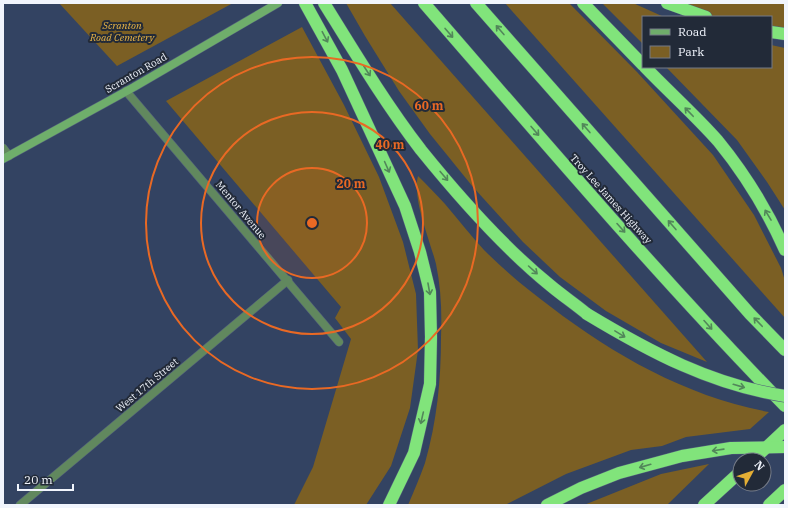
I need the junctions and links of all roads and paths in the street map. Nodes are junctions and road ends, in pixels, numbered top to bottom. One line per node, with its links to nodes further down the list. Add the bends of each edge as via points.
1 (305, 3): 28 (highway, one-way to 28, via 342,70 405,206 430,292 430,384 414,452)
2 (324, 3): 20 (highway, one-way to 20, bridge, via 384,98 421,149 514,253 550,286 587,314 677,363 716,379)
3 (424, 3): 21 (highway, Troy Lee James Highway, one-way to 21, via 604,210 731,351)
4 (476, 3): 19 (highway, one-way to 4, via 750,314)
5 (583, 3): 11 (highway)
6 (667, 3): 8 (highway)
7 (273, 4): 13 (street, Scranton Road)
8 (703, 16)
9 (772, 32): 10 (highway)
10 (785, 34)
11 (642, 64)
12 (646, 68): 16 (highway, one-way to 12, via 750,185 718,142)
13 (126, 91): 15 (street, Scranton Road); 17 (street, Mentor Avenue)
14 (3, 148): 15 (street)
15 (6, 157)
16 (785, 250)
17 (288, 280): 18 (street, Mentor Avenue); 27 (street, West 17th Street)
18 (339, 342)
19 (785, 350)
20 (785, 396)
21 (785, 406)
22 (785, 430): 24 (highway)
23 (785, 446): 29 (highway, one-way to 29, via 731,448 682,456 619,473)
24 (762, 452)
25 (732, 479): 30 (highway)
26 (785, 490): 31 (highway)
27 (20, 505)
28 (389, 505)
29 (547, 505)
30 (704, 505)
31 (769, 505)

